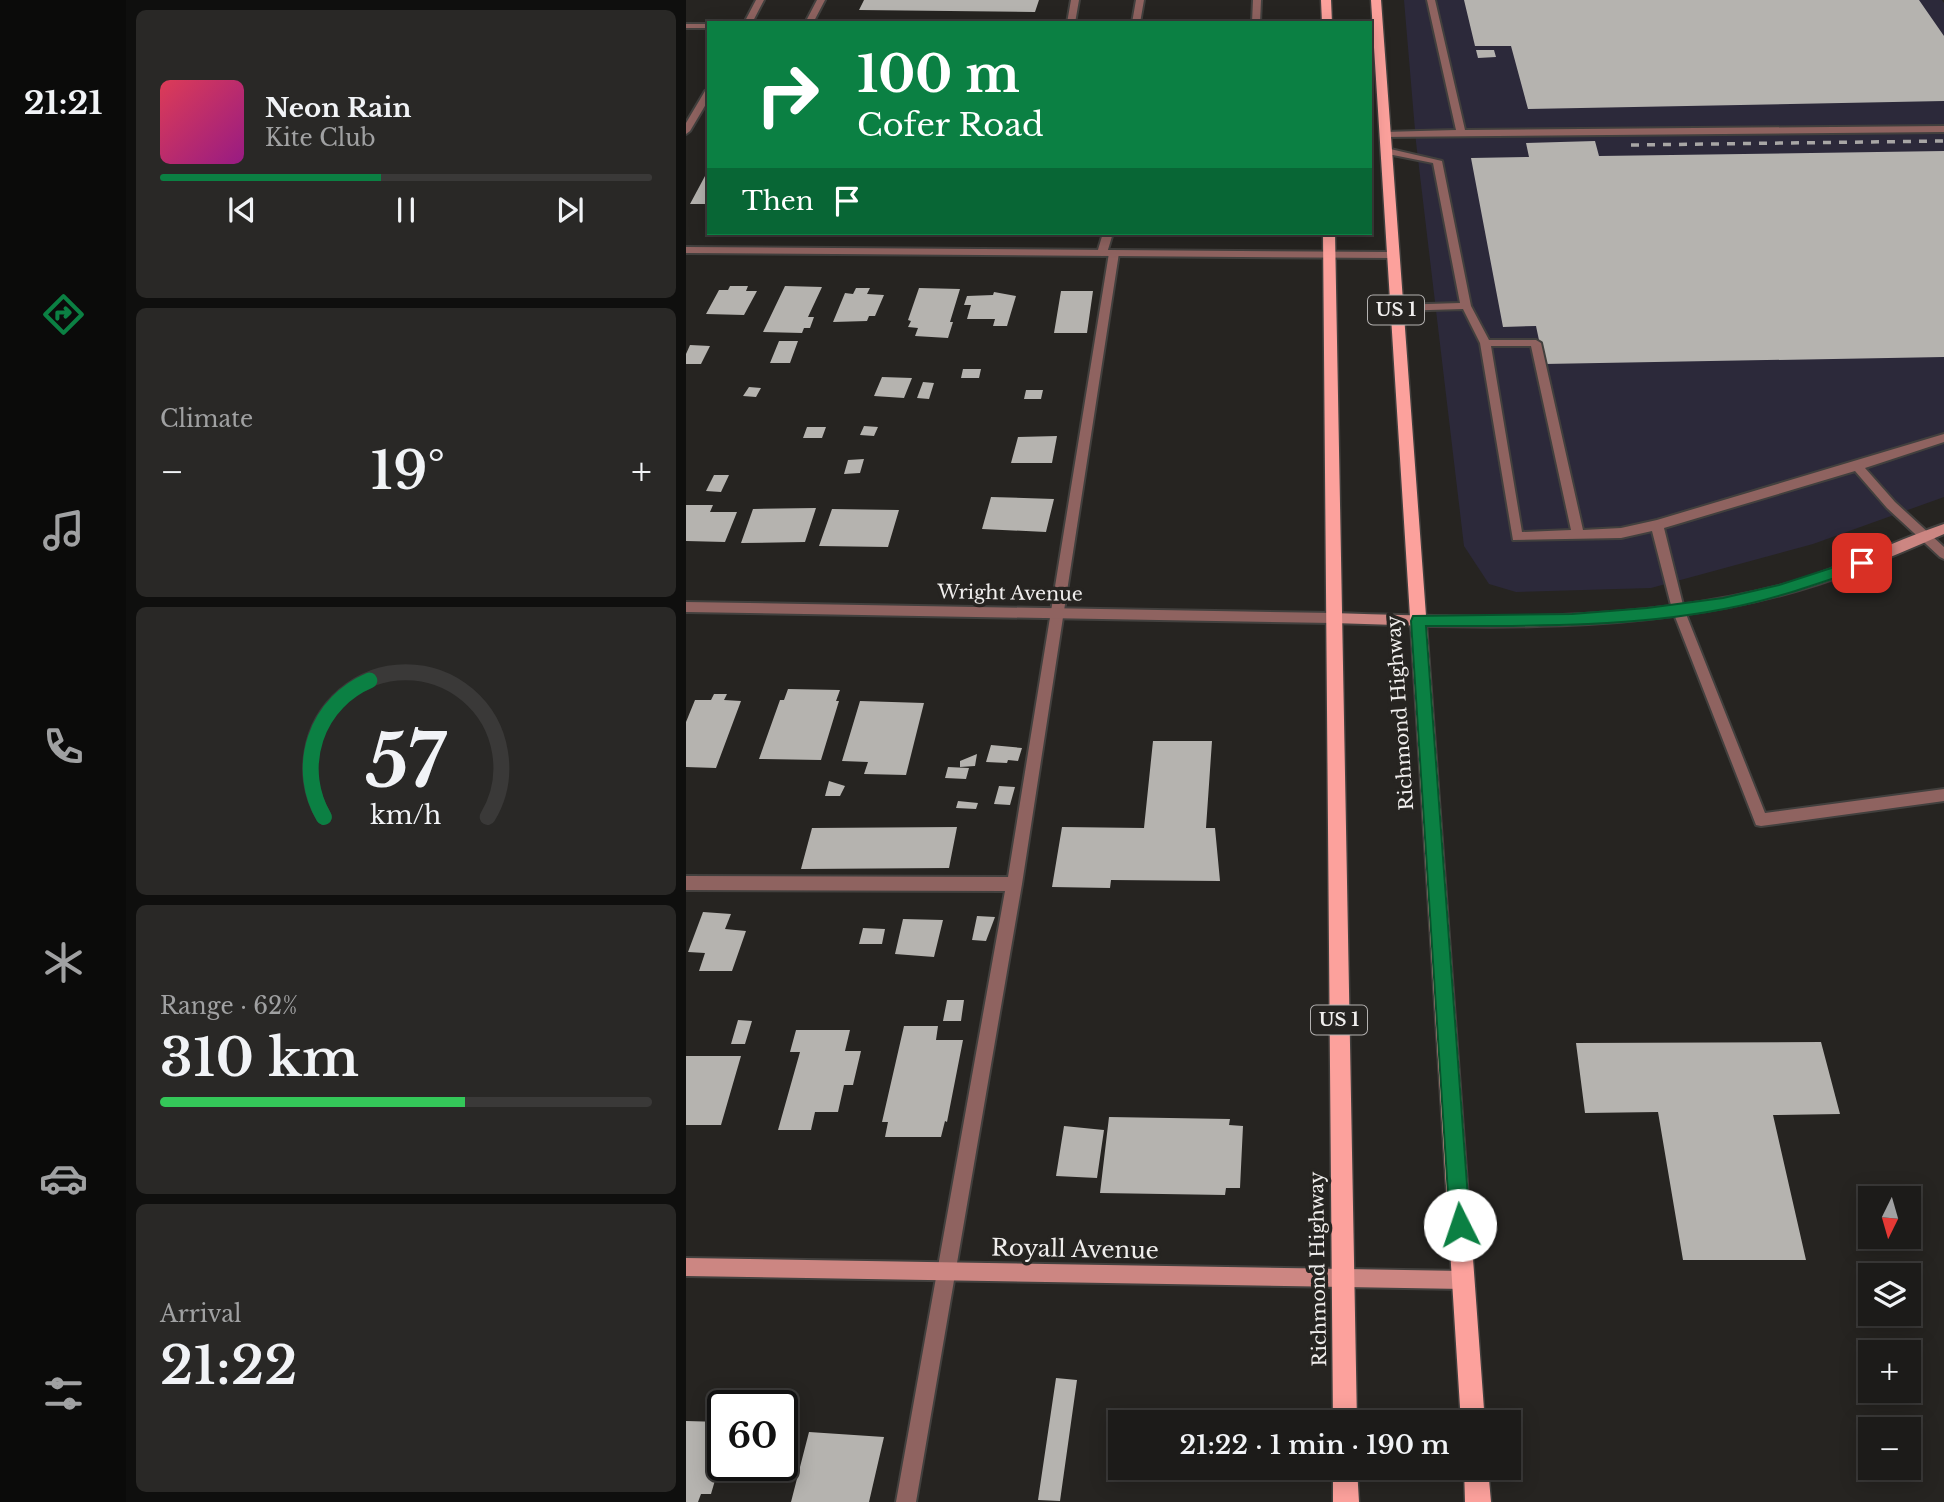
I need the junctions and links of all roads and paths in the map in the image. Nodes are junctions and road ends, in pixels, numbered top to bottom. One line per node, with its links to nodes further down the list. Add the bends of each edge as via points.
1 (760, 0): 9 (street)
2 (821, 0): 10 (street)
3 (1075, 0): 11 (street)
4 (1140, 0): 12 (street)
5 (1257, 0): 13 (street)
6 (1326, 0): 14 (main road)
7 (1376, 0): 17 (main road, Richmond Highway / US 1)
8 (1431, 0): 21 (street)
9 (749, 21)
10 (810, 21)
11 (1071, 21)
12 (1136, 21)
13 (1256, 21)
14 (1327, 21)
15 (686, 26): 16 (street)
16 (707, 26)
17 (1374, 28): 22 (main road, Richmond Highway / US 1)
18 (707, 94): 20 (street)
19 (1944, 129): 21 (street)
20 (686, 131)
21 (1461, 133): 22 (street)
22 (1384, 135): 23 (main road, Richmond Highway / US 1)
23 (1385, 151): 29 (main road, Richmond Highway / US 1); 30 (street, via 1437,161)
24 (1108, 235): 27 (street)
25 (1329, 235): 28 (main road, Richmond Highway / US 1)
26 (686, 250): 27 (street)
27 (1108, 253): 28 (street); 42 (street)
28 (1329, 255): 29 (street); 43 (main road, Richmond Highway / US 1)
29 (1392, 255): 31 (main road, Richmond Highway / US 1)
30 (1466, 306): 31 (street); 32 (street)
31 (1396, 307): 44 (main road, Richmond Highway / US 1)
32 (1485, 343): 37 (street, via 1536,343); 37 (street, via 1517,537)
33 (1944, 438): 34 (street)
34 (1857, 466): 35 (street); 38 (street)
35 (1657, 525): 37 (street); 41 (street)
36 (1944, 529): 38 (street)
37 (1578, 535)
38 (1924, 537): 39 (street); 41 (street, via 1842,572 1780,591)
39 (1944, 554)
40 (686, 607): 42 (street, Wright Avenue)
41 (1678, 610): 44 (street, via 1572,620); 45 (street, via 1761,820)
42 (1058, 613): 43 (street, Wright Avenue); 47 (street)
43 (1334, 618): 44 (street); 50 (main road, Richmond Highway / US 1)
44 (1418, 621): 51 (main road, Richmond Highway / US 1)
45 (1944, 795)
46 (686, 883): 47 (street)
47 (1014, 884): 49 (street)
48 (686, 1267): 49 (street, Royall Avenue)
49 (947, 1272): 50 (street, Royall Avenue); 56 (street)
50 (1343, 1279): 51 (street, Royall Avenue); 52 (main road, Richmond Highway / US 1)
51 (1464, 1280): 53 (main road, Richmond Highway / US 1)
52 (1345, 1410)
53 (1472, 1410)
54 (1345, 1480): 57 (main road)
55 (1477, 1480): 58 (main road)
56 (906, 1502)
57 (1346, 1502)
58 (1478, 1502)

